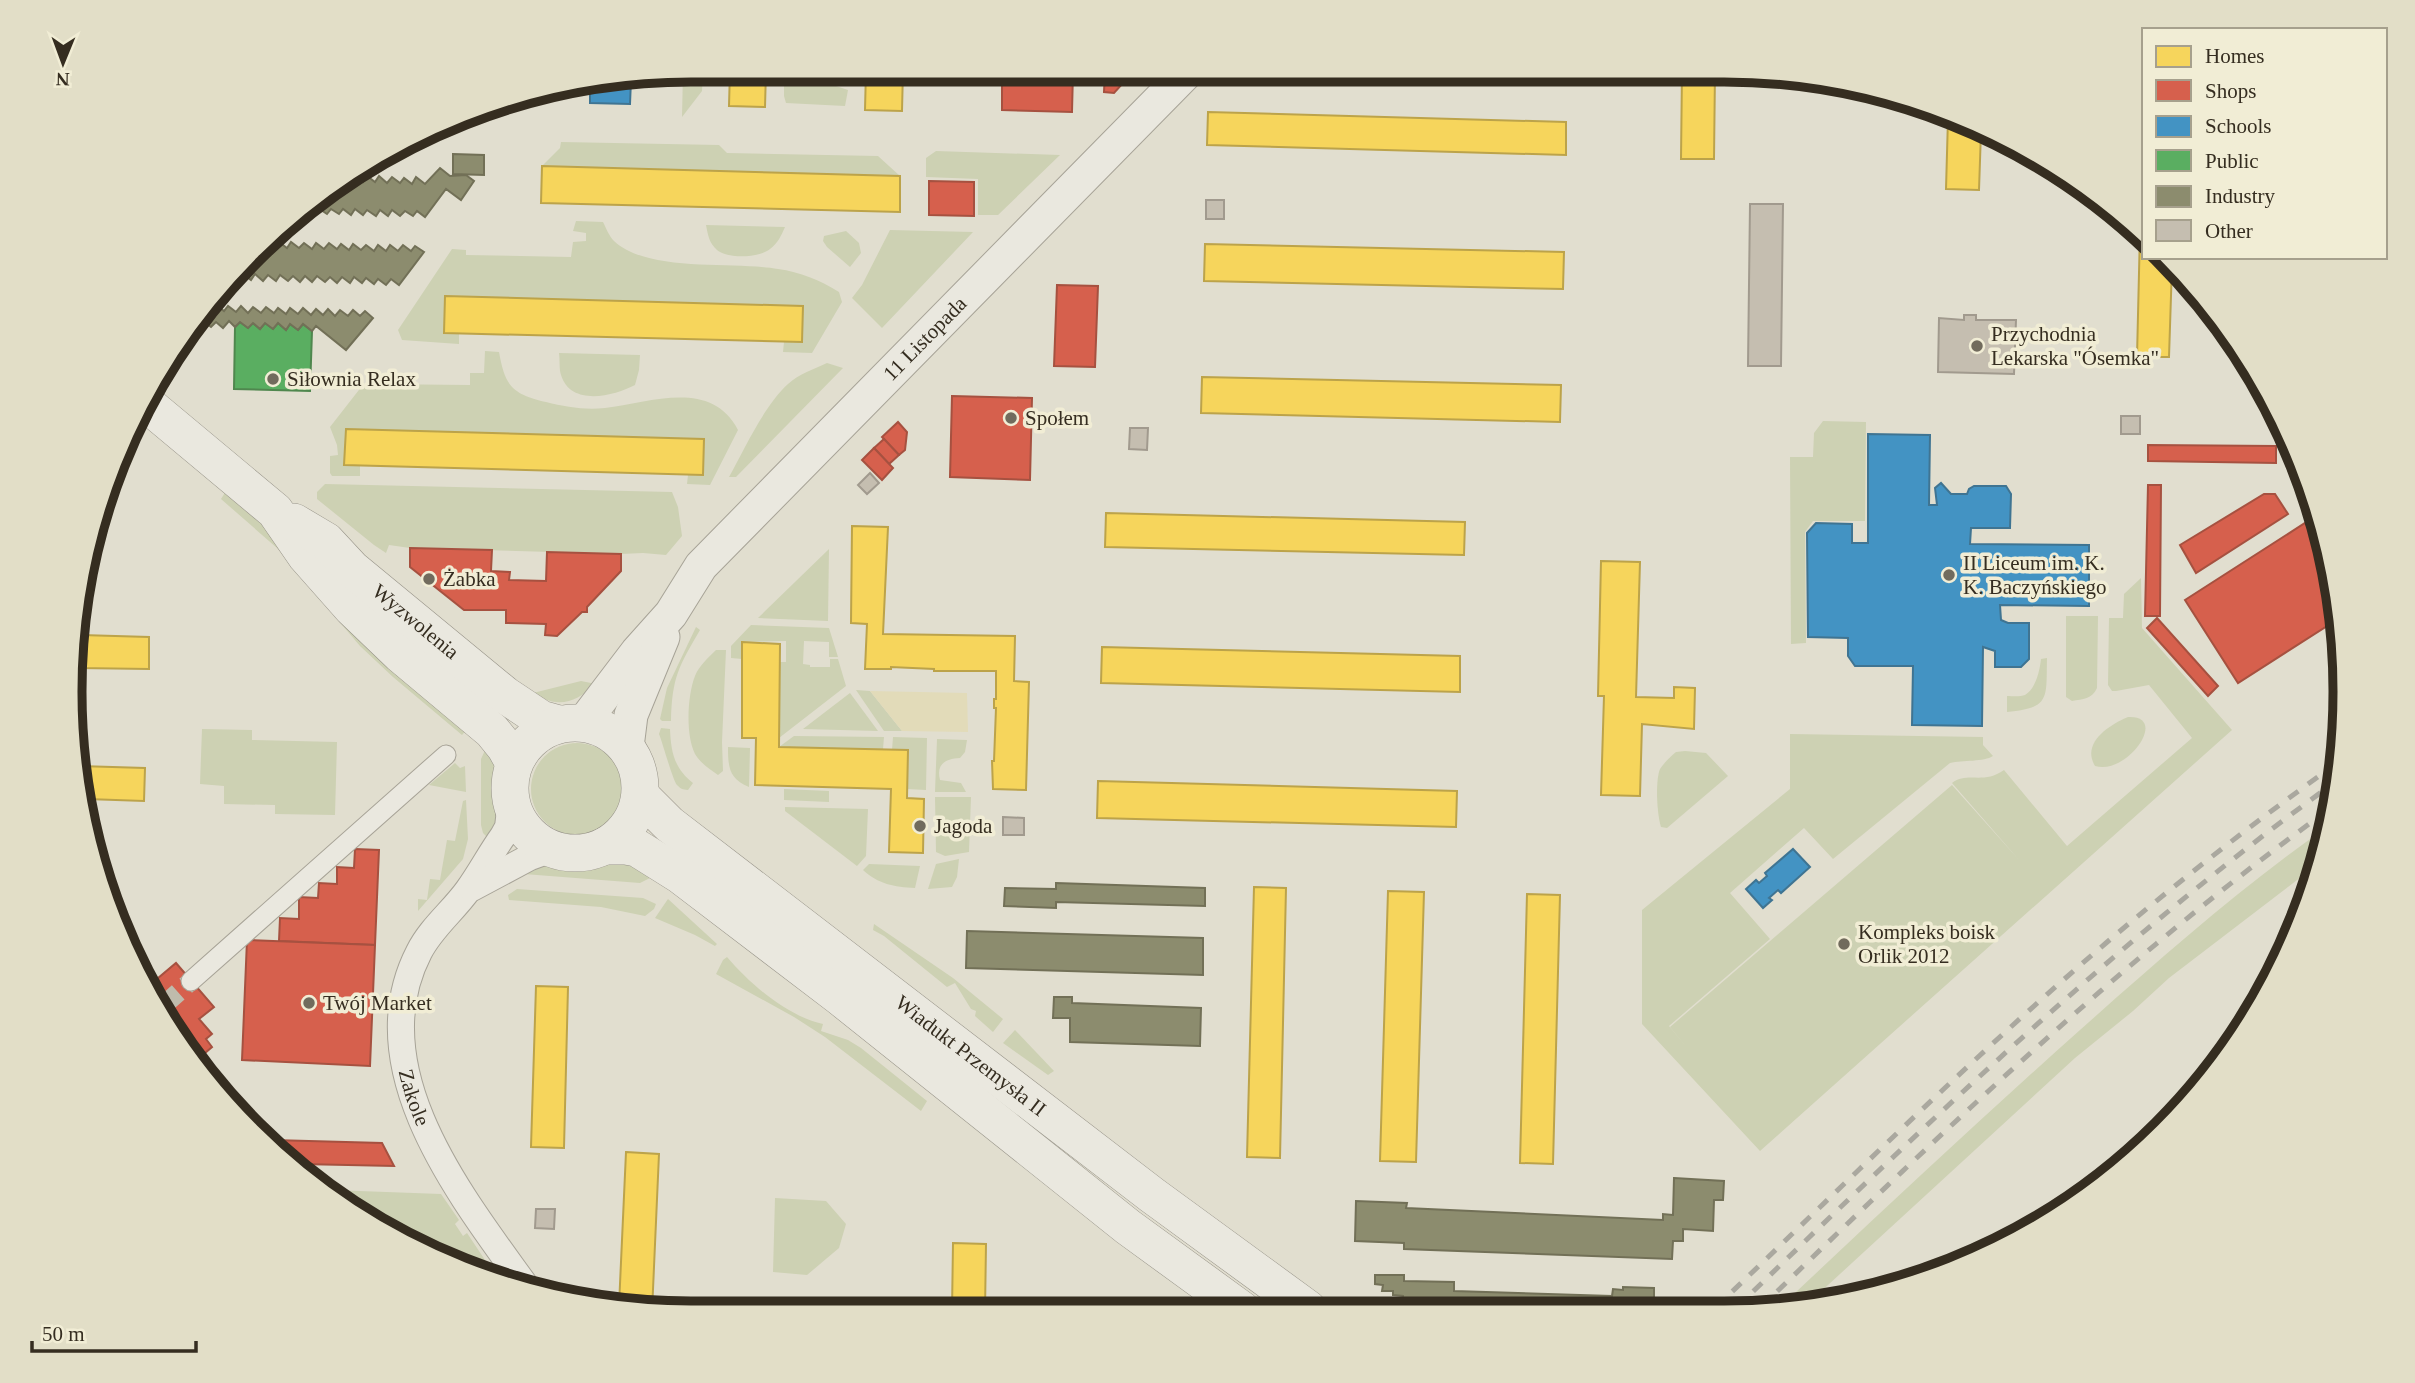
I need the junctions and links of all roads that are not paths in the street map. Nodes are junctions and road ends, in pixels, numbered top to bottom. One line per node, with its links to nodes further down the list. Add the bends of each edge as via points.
1 (1177, 82): 4 (street, 11 Listopada, via 736,529 701,566)
2 (152, 409): 3 (main road, Wyzwolenia)
3 (275, 511): 5 (main road, Wyzwolenia, via 326,541 352,569 506,695 541,719); 8 (main road, Wyzwolenia, via 306,556 352,608 492,731)
4 (671, 614): 5 (street, 11 Listopada); 6 (street, 11 Listopada, via 631,715)
5 (571, 724): 6 (main road, via 601,727); 8 (main road, via 532,738)
6 (627, 747): 9 (main road, via 636,762)
7 (446, 755): 14 (street)
8 (514, 764): 10 (main road)
9 (641, 796): 11 (main road, via 629,825); 17 (main road, Wiadukt Przemysła II, via 669,824)
10 (511, 802): 12 (main road, via 526,830); 13 (street, Zakole, via 508,827)
11 (605, 846): 12 (main road, via 579,853); 16 (main road, Wiadukt Przemysła II, via 636,848 680,874 937,1073 1027,1149)
12 (552, 849): 13 (street, Zakole)
13 (467, 891): 15 (street, Zakole, via 419,951 405,990 402,1040 413,1101 439,1157)
14 (191, 981)
15 (519, 1275)
16 (1230, 1301)
17 (1297, 1301)

